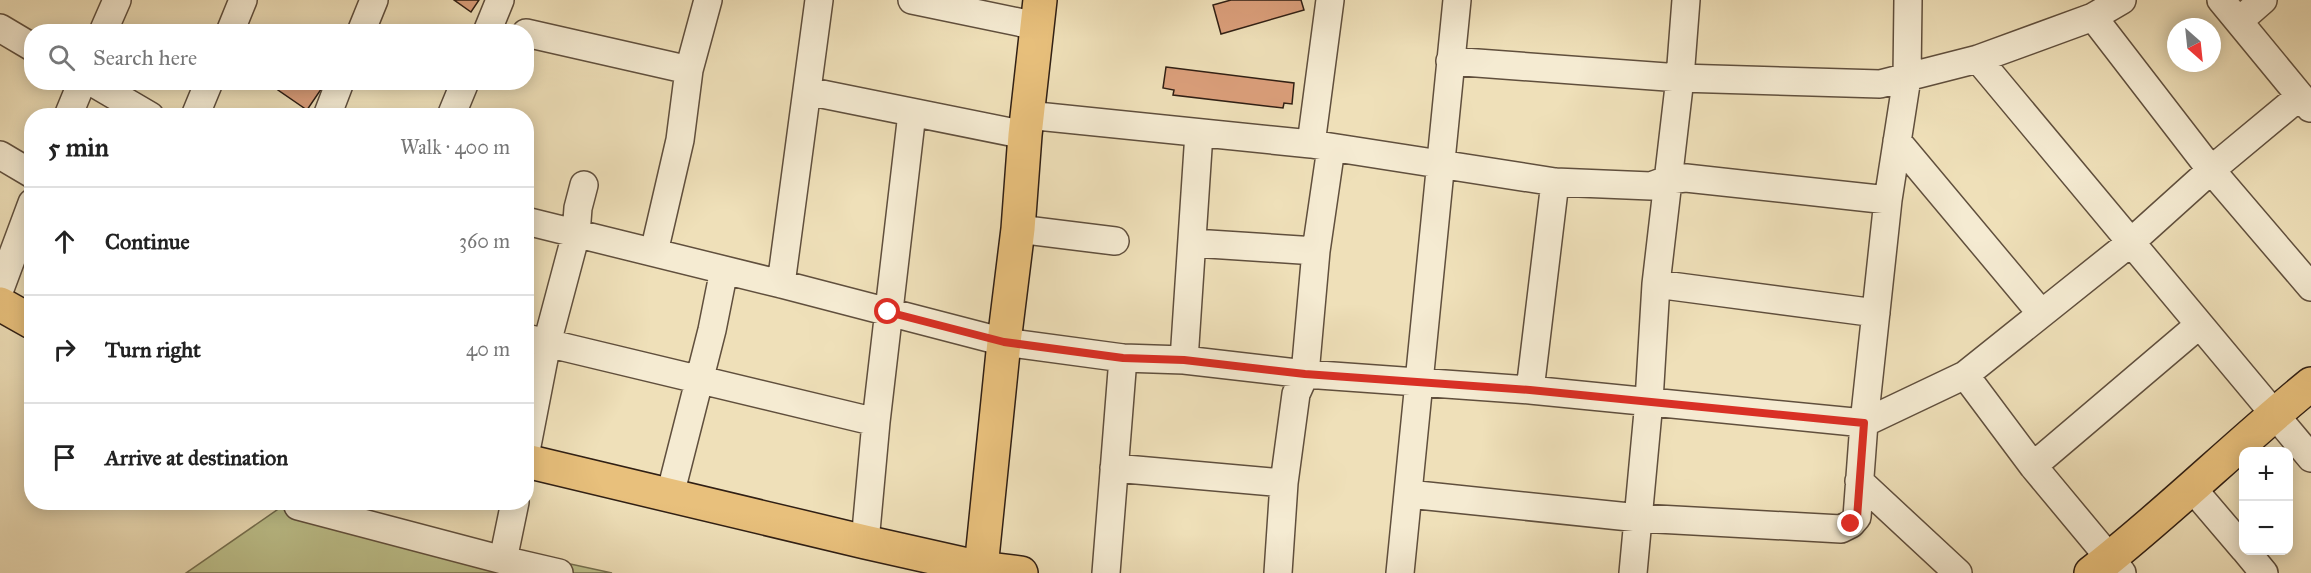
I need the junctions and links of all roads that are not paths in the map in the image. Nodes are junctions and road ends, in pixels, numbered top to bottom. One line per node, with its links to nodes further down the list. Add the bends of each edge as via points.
1 (117, 0): 17 (street)
2 (243, 0): 18 (street)
3 (374, 0): 19 (street)
4 (708, 0): 25 (street)
5 (819, 0): 33 (street)
6 (912, 0): 14 (street)
7 (1330, 0): 44 (street)
8 (1457, 0): 24 (street)
9 (1686, 0): 26 (street)
10 (1908, 0): 27 (street)
11 (2122, 0): 15 (street)
12 (2222, 0): 16 (street)
13 (2263, 0): 16 (street)
14 (1039, 13): 41 (main road)
15 (2093, 17): 23 (street); 48 (street)
16 (2239, 21): 34 (street)
17 (107, 24)
18 (233, 24)
19 (364, 24)
20 (0, 28): 22 (street)
21 (534, 35): 25 (street)
22 (24, 42)
23 (1978, 59): 27 (street); 59 (street)
24 (1450, 61): 26 (street); 46 (street)
25 (690, 70): 61 (street, via 680,140)
26 (1680, 78): 27 (street, via 1880,84); 49 (street)
27 (1907, 78): 43 (street)
28 (79, 90): 35 (street)
29 (106, 90): 36 (street)
30 (206, 90): 37 (street)
31 (337, 90): 38 (street)
32 (462, 90): 39 (street)
33 (807, 91): 40 (street); 63 (street)
34 (2307, 102): 48 (street)
35 (71, 108)
36 (136, 108)
37 (198, 108)
38 (330, 108)
39 (454, 108)
40 (912, 113): 41 (street); 68 (street)
41 (1026, 125): 42 (street); 55 (main road)
42 (1198, 134): 44 (street); 58 (street)
43 (1897, 141): 52 (street); 70 (street)
44 (1321, 146): 46 (street); 60 (street)
45 (0, 155): 47 (street)
46 (1440, 164): 50 (street); 81 (street)
47 (24, 169)
48 (2211, 170): 59 (street); 65 (street)
49 (1667, 180): 50 (street, via 1651,186); 52 (street, via 1686,178); 64 (street)
50 (1554, 182): 83 (street)
51 (584, 185): 56 (street)
52 (1888, 200): 69 (street)
53 (534, 223): 56 (street)
54 (24, 224): 66 (street)
55 (1018, 229): 57 (street); 74 (main road)
56 (576, 234): 61 (street); 73 (street)
57 (1115, 241)
58 (1193, 243): 60 (street); 76 (street)
59 (2130, 243): 70 (street); 72 (street)
60 (1316, 251): 78 (street)
61 (654, 252): 62 (street)
62 (724, 270): 63 (street); 80 (street)
63 (781, 284): 68 (street)
64 (1656, 284): 69 (street); 84 (street)
65 (2311, 287)
66 (0, 289)
67 (0, 304): 71 (main road)
68 (888, 312): 74 (street); 86 (street)
69 (1876, 313): 87 (street)
70 (2041, 313): 79 (street)
71 (24, 318)
72 (2199, 325): 85 (street); 90 (street)
73 (537, 340): 77 (street); 80 (street)
74 (1004, 342): 75 (street); 105 (main road)
75 (1123, 358): 76 (street); 91 (street)
76 (1184, 360): 78 (street)
77 (534, 370)
78 (1305, 374): 81 (street); 93 (street, via 1296,394)
79 (1965, 375): 87 (street); 90 (street)
80 (699, 378): 86 (street); 96 (street)
81 (1420, 383): 83 (street); 95 (street)
82 (2311, 384): 85 (main road)
83 (1530, 390): 84 (street)
84 (1649, 401): 87 (street); 99 (street)
85 (2274, 414): 88 (street); 94 (main road)
86 (876, 422): 100 (street)
87 (1864, 423): 92 (street)
88 (2311, 458)
89 (534, 463): 96 (main road)
90 (2033, 466): 104 (street)
91 (1114, 468): 93 (street); 108 (street)
92 (1859, 482): 99 (street, via 1857,518 1841,529); 112 (street)
93 (1284, 483): 109 (street)
94 (2192, 488): 101 (street); 104 (main road)
95 (1408, 494): 99 (street); 110 (street)
96 (670, 495): 100 (main road)
97 (313, 510): 103 (street)
98 (513, 510): 103 (street)
99 (1640, 518): 111 (street)
100 (865, 542): 105 (main road)
101 (2239, 544)
102 (2248, 555): 113 (street)
103 (503, 560): 106 (street)
104 (2107, 568)
105 (981, 571): 107 (main road)
106 (560, 573)
107 (1021, 573)
108 (1106, 573)
109 (1278, 573)
110 (1400, 573)
111 (1633, 573)
112 (1958, 573)
113 (2264, 573)

